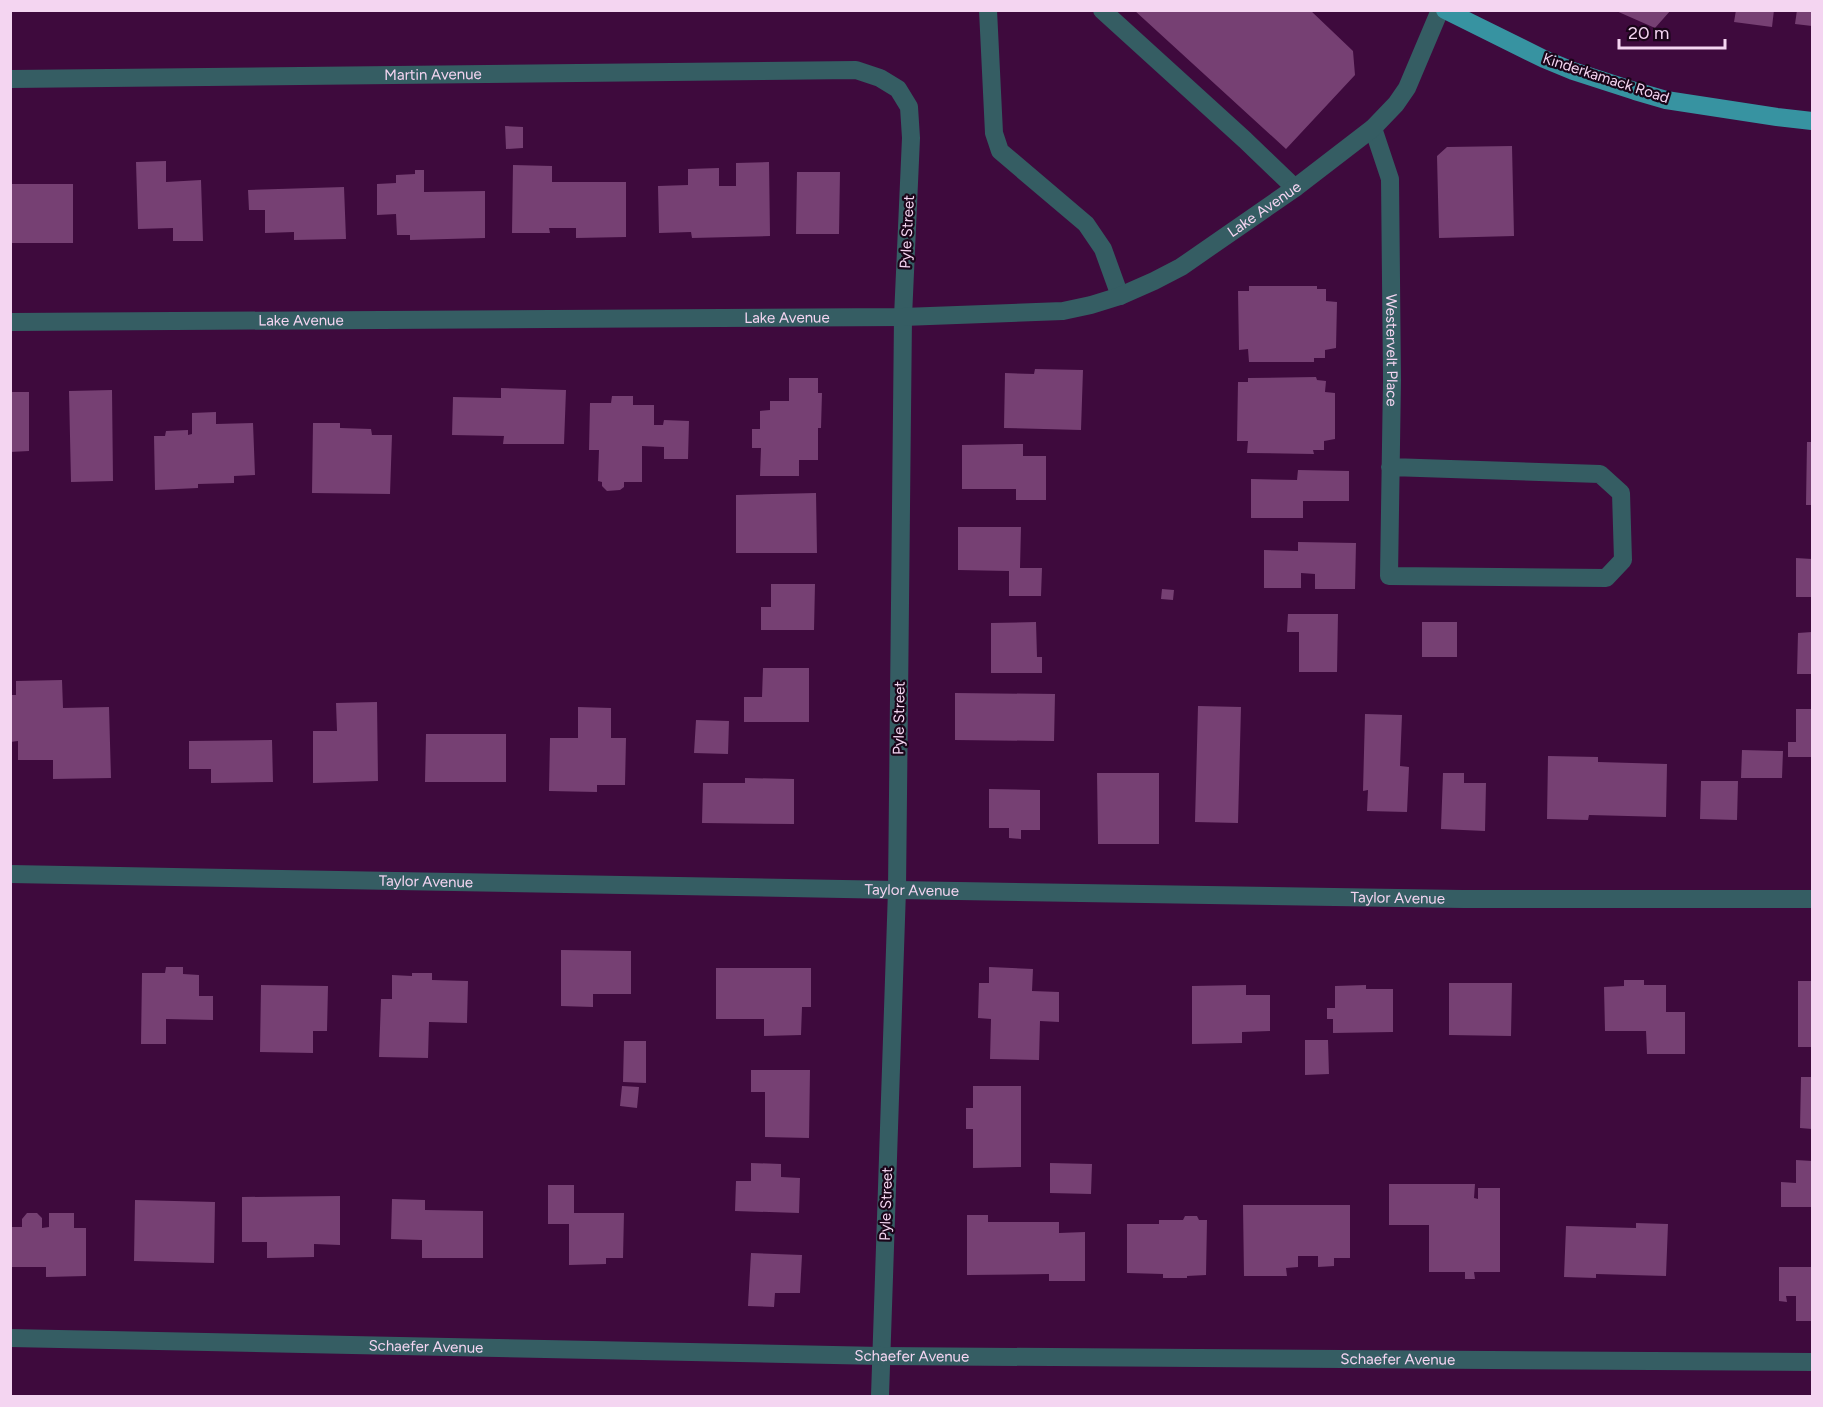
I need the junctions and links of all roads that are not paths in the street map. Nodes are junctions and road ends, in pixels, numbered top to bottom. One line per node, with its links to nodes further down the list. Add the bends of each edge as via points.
1 (988, 10): 10 (street, via 994,133 1000,151 1086,224 1103,249)
2 (1102, 10): 9 (street)
3 (1440, 10): 8 (street, Lake Avenue, via 1407,88)
4 (1445, 10): 7 (main road, Kinderkamack Road, via 1544,59 1635,91 1666,100)
5 (856, 70): 6 (street, Martin Avenue); 11 (street, Pyle Street, via 898,89 909,107)
6 (10, 79)
7 (1812, 121)
8 (1373, 128): 9 (street, Lake Avenue); 13 (street, Westervelt Place, via 1390,179)
9 (1295, 188): 10 (street, Lake Avenue, via 1181,267)
10 (1120, 296): 11 (street, Lake Avenue, via 1063,311)
11 (903, 317): 12 (street, Lake Avenue); 15 (street, Pyle Street)
12 (10, 322)
13 (1390, 467): 13 (street, Westervelt Place, via 1389,576 1606,578 1623,560 1621,493 1600,474)
14 (10, 874): 15 (street, Taylor Avenue)
15 (897, 890): 16 (street, Taylor Avenue, via 1463,899); 18 (street, Pyle Street)
16 (1812, 899)
17 (10, 1338): 18 (street, Schaefer Avenue)
18 (881, 1356): 19 (street, Schaefer Avenue); 20 (street, Pyle Street)
19 (1812, 1362)
20 (880, 1396)

